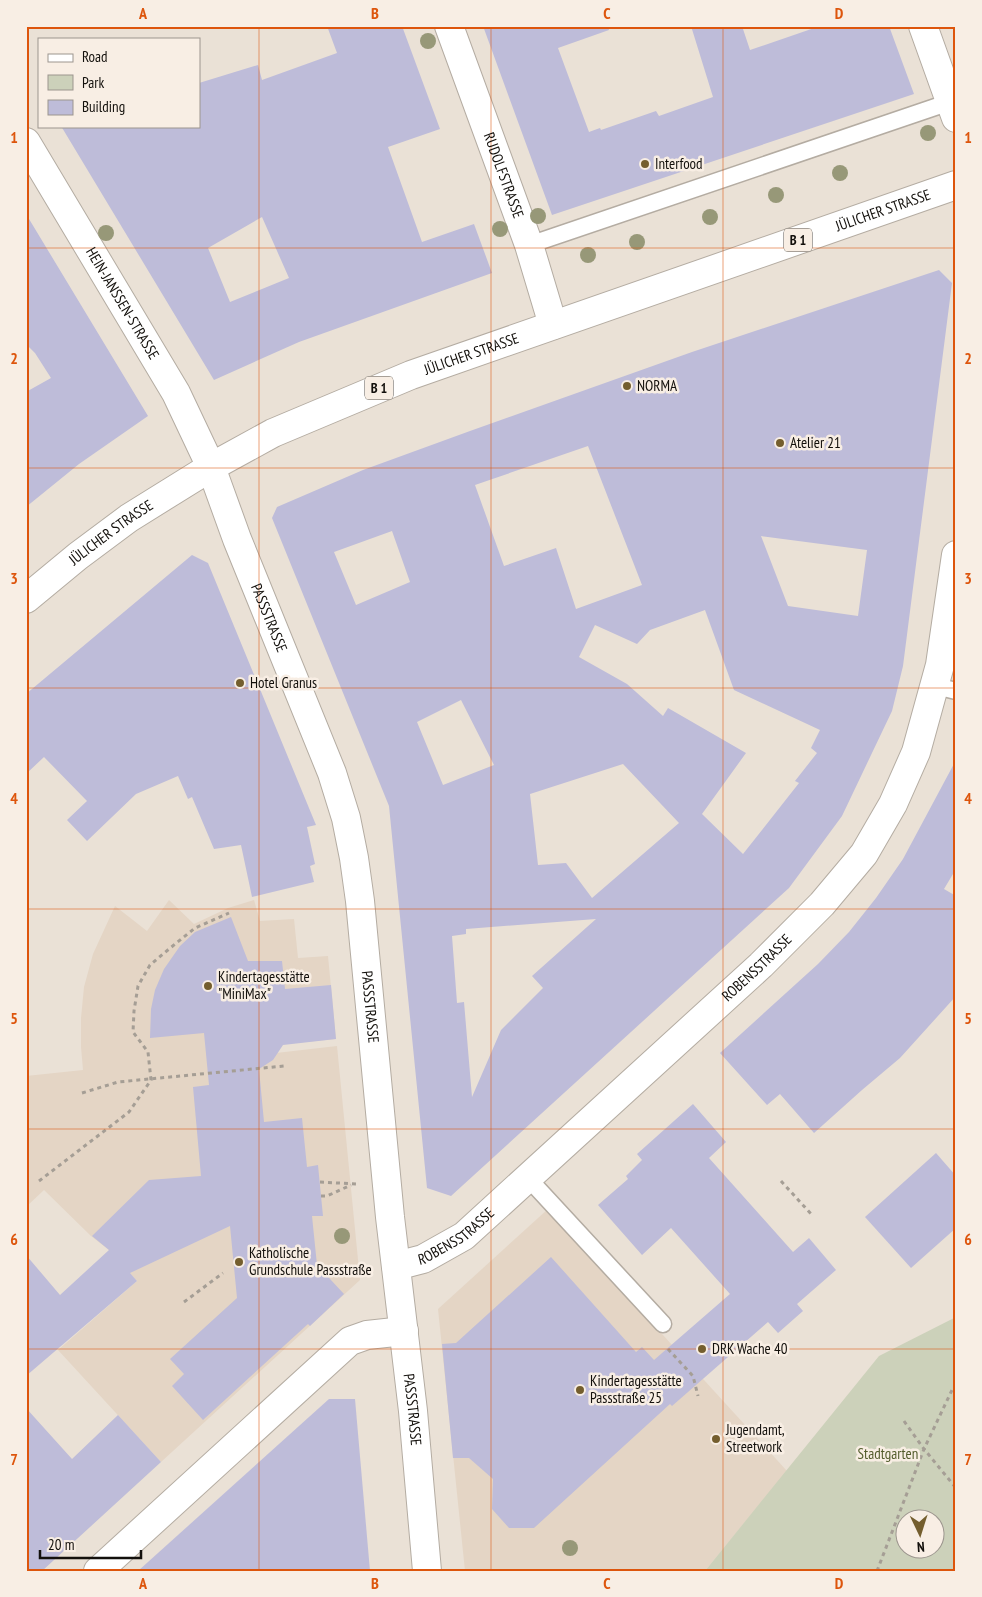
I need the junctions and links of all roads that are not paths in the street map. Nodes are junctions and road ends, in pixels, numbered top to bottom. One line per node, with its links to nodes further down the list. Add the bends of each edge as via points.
1 (449, 26): 6 (street, RUDOLFSTRASSE)
2 (922, 26): 3 (street)
3 (953, 110): 6 (lane)
4 (26, 142): 8 (street, HEIN-JANSSEN-STRASSE, via 176,393)
5 (956, 186): 7 (street, JÜLICHER STRASSE / B 1)
6 (529, 245): 7 (street, RUDOLFSTRASSE)
7 (553, 325): 8 (street, JÜLICHER STRASSE / B 1, via 411,375 315,414)
8 (211, 467): 10 (street, JÜLICHER STRASSE / B 1, via 129,518); 13 (street, PASSSTRASSE, via 332,773 346,818 360,901)
9 (956, 554): 11 (street, ROBENSSTRASSE, via 940,665)
10 (26, 599)
11 (946, 689): 12 (street, ROBENSSTRASSE, via 893,804 864,854 822,904 761,965)
12 (527, 1177): 13 (street, ROBENSSTRASSE, via 464,1236 423,1259); 14 (lane)
13 (396, 1266): 15 (street, PASSSTRASSE)
14 (663, 1324)
15 (404, 1331): 16 (street, via 367,1335 350,1341); 17 (street, PASSSTRASSE)
16 (98, 1571)
17 (428, 1571)

